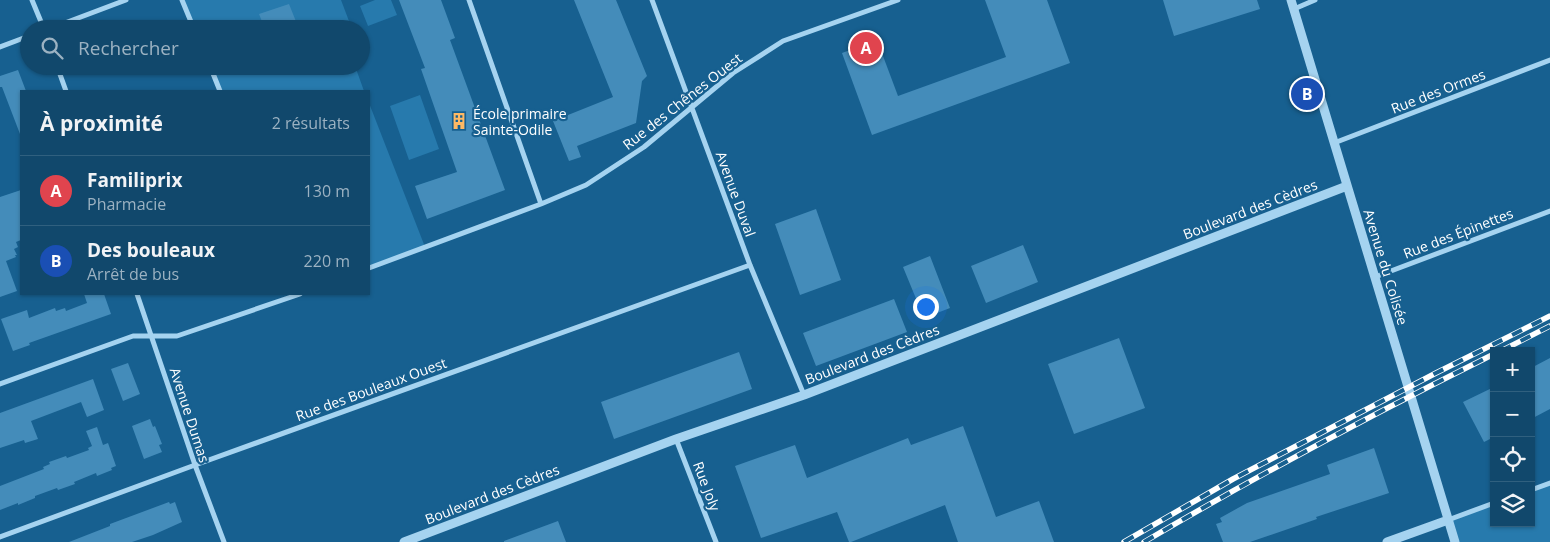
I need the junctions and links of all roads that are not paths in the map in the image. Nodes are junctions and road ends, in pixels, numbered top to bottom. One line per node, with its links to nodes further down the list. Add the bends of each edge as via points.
1 (32, 0): 10 (street)
2 (126, 0): 11 (street)
3 (182, 0): 12 (street)
4 (469, 0): 23 (street)
5 (652, 0): 20 (street, Avenue Duval)
6 (898, 0): 20 (street, Rue des Chênes Ouest, via 783,41 733,73)
7 (1291, 0): 9 (street, Avenue du Colisée)
8 (1315, 0): 9 (street)
9 (1294, 10): 21 (street, Avenue du Colisée)
10 (40, 20)
11 (73, 20)
12 (190, 20)
13 (20, 39): 14 (street)
14 (0, 47)
15 (1550, 60): 21 (street, Rue des Ormes)
16 (60, 75): 18 (street)
17 (214, 75): 19 (street)
18 (66, 90)
19 (220, 90)
20 (692, 108): 23 (street, Rue des Chênes Ouest, via 644,147 586,185); 25 (street, Avenue Duval)
21 (1334, 143): 22 (street, Avenue du Colisée)
22 (1347, 186): 27 (street, Avenue du Colisée); 32 (street, Boulevard des Cèdres)
23 (542, 204): 26 (street, Rue des Chênes Ouest)
24 (1550, 211): 27 (street, Rue des Épinettes)
25 (750, 265): 32 (street, Avenue Duval); 34 (street, Rue des Bouleaux Ouest)
26 (370, 268)
27 (1375, 277): 38 (street, Avenue du Colisée)
28 (137, 295): 30 (street, Avenue Dumas)
29 (297, 295): 30 (street, via 177,336)
30 (152, 336): 31 (street, via 133,336); 34 (street, Avenue Dumas)
31 (0, 384)
32 (804, 395): 33 (street, Boulevard des Cèdres)
33 (676, 439): 41 (street, Boulevard des Cèdres); 42 (street, Rue Joly)
34 (195, 464): 39 (street, Rue des Bouleaux Ouest); 40 (street, Avenue Dumas)
35 (1550, 483): 36 (street)
36 (1535, 489)
37 (1490, 504): 38 (street)
38 (1448, 520): 43 (street); 44 (street, Avenue du Colisée)
39 (0, 537)
40 (224, 542)
41 (404, 542)
42 (716, 542)
43 (1387, 542)
44 (1455, 542)

